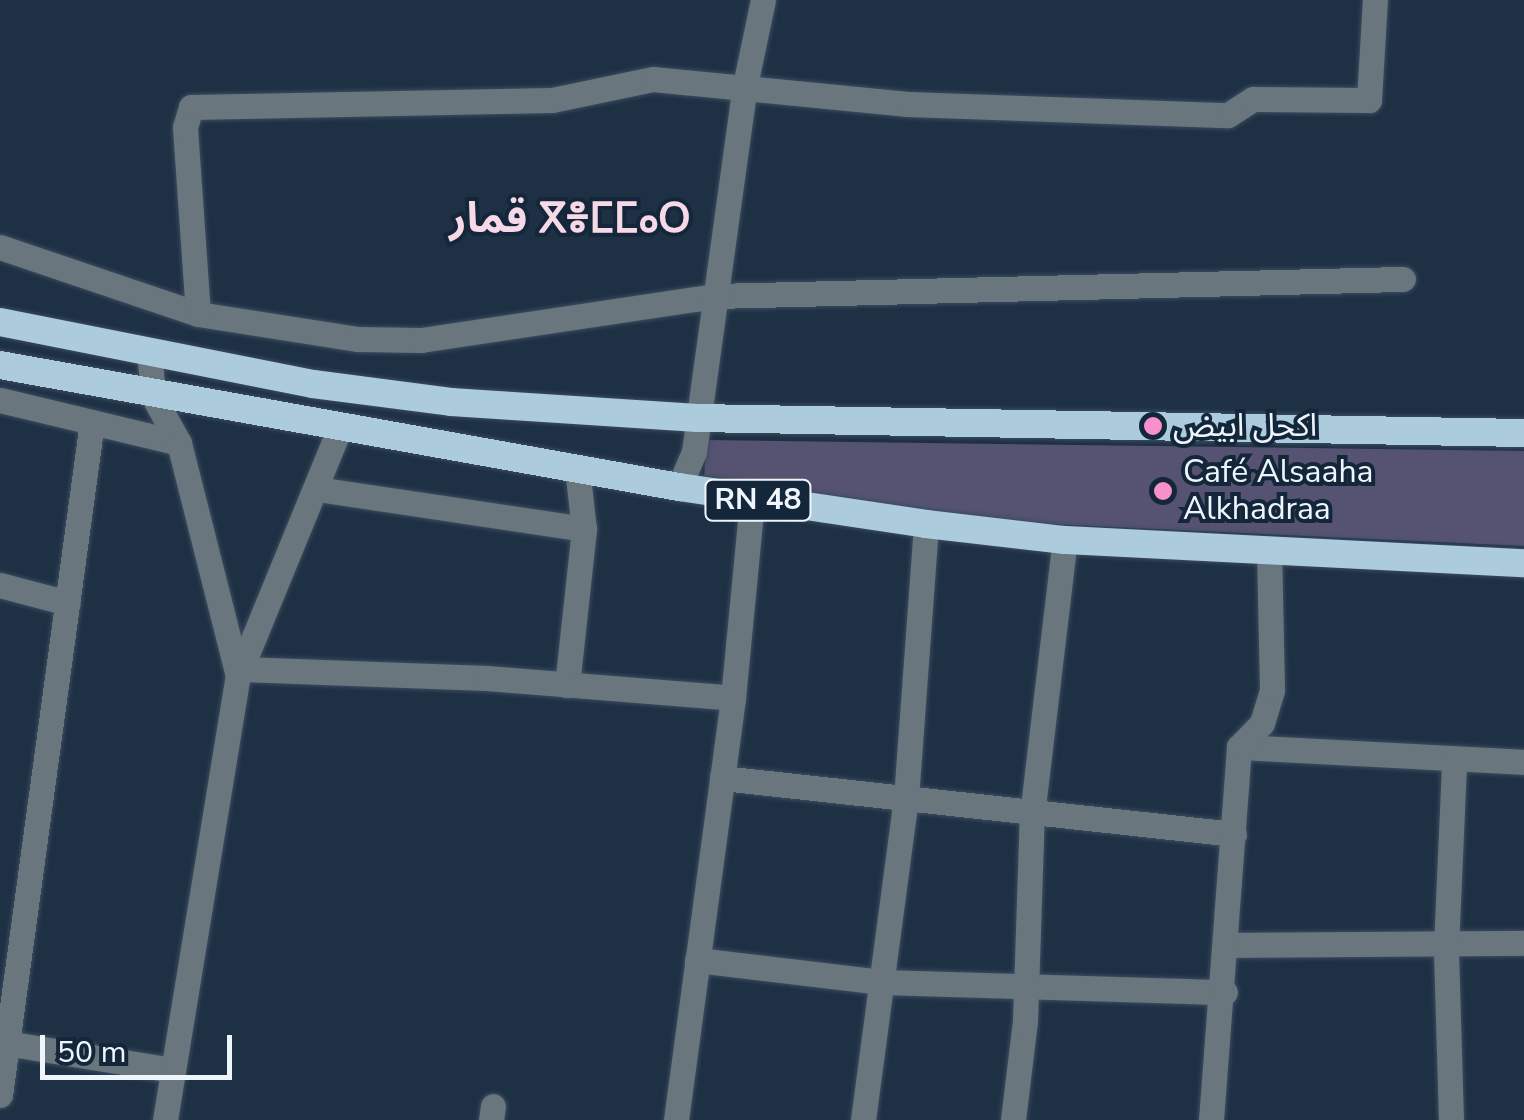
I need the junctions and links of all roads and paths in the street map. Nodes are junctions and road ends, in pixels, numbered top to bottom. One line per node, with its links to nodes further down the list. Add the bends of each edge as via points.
1 (763, 0): 3 (street)
2 (1375, 0): 3 (street, via 1374,89 1358,102 1253,99 1228,115 908,104)
3 (744, 90): 6 (street); 7 (street, via 653,79 552,100 190,108 185,127)
4 (0, 246): 7 (street)
5 (1403, 279): 6 (street)
6 (715, 296): 7 (street, via 421,340 312,335); 13 (street)
7 (198, 314)
8 (0, 322): 9 (highway)
9 (149, 350): 11 (street); 13 (highway, via 313,384 451,402)
10 (0, 365): 11 (highway, RN 48)
11 (154, 396): 15 (highway, RN 48); 17 (street)
12 (0, 400): 14 (street)
13 (697, 418): 16 (highway); 19 (street, via 694,452)
14 (92, 422): 17 (street); 28 (street)
15 (340, 427): 18 (highway, RN 48); 20 (street)
16 (1524, 434)
17 (178, 443): 29 (street)
18 (577, 468): 19 (highway, RN 48); 23 (street)
19 (679, 487): 21 (highway, RN 48)
20 (317, 489): 23 (street); 29 (street)
21 (752, 499): 22 (highway, RN 48); 31 (street)
22 (926, 524): 24 (highway, RN 48); 36 (street)
23 (584, 529): 30 (street)
24 (1066, 540): 25 (highway, RN 48); 37 (street)
25 (1269, 551): 26 (highway, RN 48); 32 (street, via 1272,690 1262,723)
26 (1524, 562)
27 (0, 585): 28 (street)
28 (68, 604): 46 (street)
29 (239, 673): 30 (street); 47 (street)
30 (568, 685): 31 (street)
31 (733, 698): 35 (street)
32 (1240, 748): 33 (street); 38 (street)
33 (1454, 762): 34 (street); 41 (street)
34 (1524, 762)
35 (722, 778): 36 (street); 42 (street)
36 (906, 798): 37 (street); 43 (street)
37 (1032, 815): 38 (street); 44 (street)
38 (1234, 834): 40 (street)
39 (1524, 943): 41 (street)
40 (1229, 945): 41 (street); 45 (street)
41 (1446, 948): 54 (street)
42 (697, 960): 43 (street); 50 (street)
43 (882, 982): 44 (street); 51 (street)
44 (1024, 985): 45 (street); 52 (street)
45 (1226, 992): 53 (street)
46 (6, 1043): 47 (street); 48 (street)
47 (172, 1070): 49 (street)
48 (0, 1095)
49 (165, 1120)
50 (676, 1120)
51 (863, 1120)
52 (1013, 1120)
53 (1212, 1120)
54 (1452, 1120)

